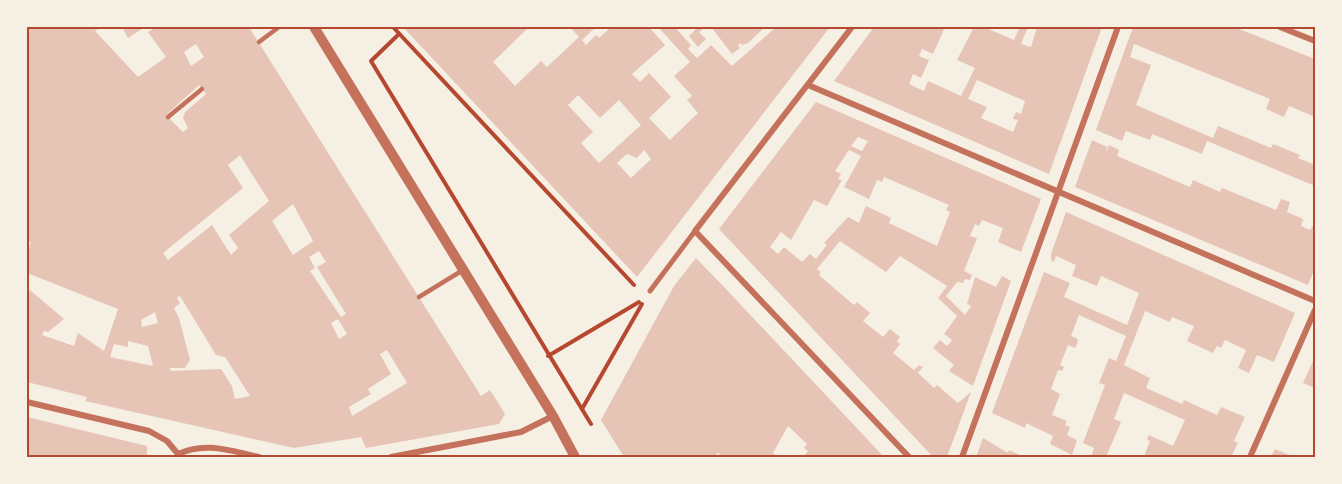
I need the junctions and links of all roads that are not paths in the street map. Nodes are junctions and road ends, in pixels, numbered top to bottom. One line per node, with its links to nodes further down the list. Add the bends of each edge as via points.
1 (279, 27): 7 (lane)
2 (314, 27): 13 (street)
3 (852, 27): 8 (street)
4 (1119, 27): 11 (street)
5 (1280, 27): 6 (street)
6 (1315, 41)
7 (259, 42)
8 (808, 85): 11 (street); 12 (street)
9 (202, 89): 10 (lane)
10 (168, 117)
11 (1058, 191): 16 (street); 25 (street)
12 (695, 231): 14 (street); 24 (street)
13 (463, 270): 15 (lane); 19 (street)
14 (650, 291)
15 (419, 297)
16 (1315, 301)
17 (1315, 310): 26 (street)
18 (27, 402): 20 (street, via 148,431 167,441)
19 (553, 416): 22 (street, via 521,432); 23 (street)
20 (178, 456): 21 (street, via 193,447 214,447)
21 (259, 457)
22 (392, 457)
23 (575, 457)
24 (909, 457)
25 (962, 457)
26 (1250, 457)

